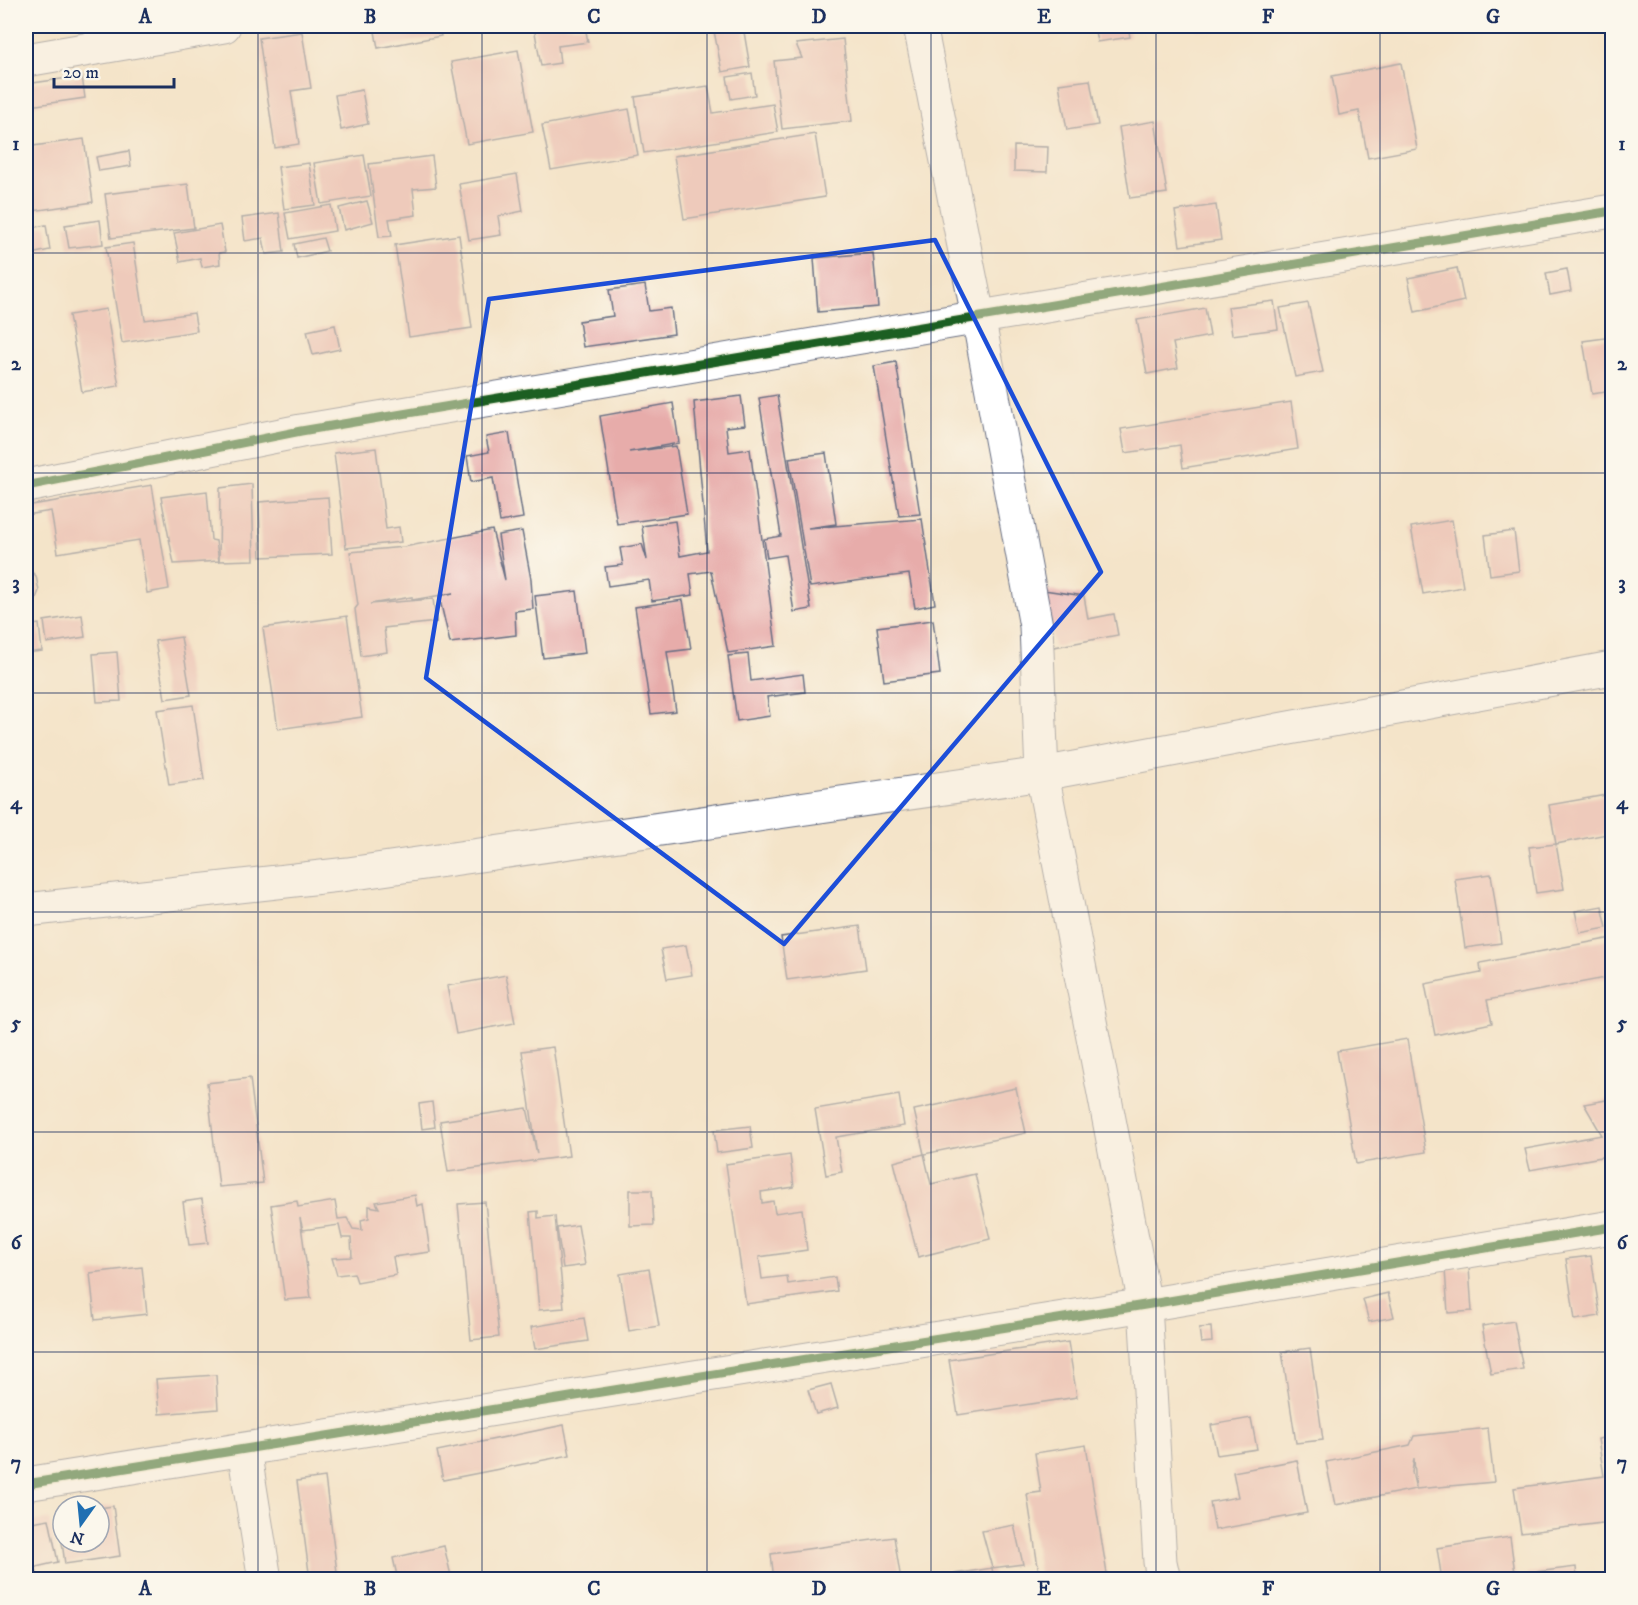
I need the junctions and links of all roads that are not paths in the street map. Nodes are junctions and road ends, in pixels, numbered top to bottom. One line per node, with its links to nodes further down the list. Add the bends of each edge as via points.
1 (224, 26): 3 (street)
2 (920, 26): 5 (street)
3 (26, 60)
4 (1612, 211): 5 (street)
5 (978, 316): 6 (street, via 302,431); 8 (street, via 1036,626)
6 (26, 486)
7 (1612, 668): 8 (street)
8 (1042, 774): 9 (street, via 348,874); 11 (street)
9 (26, 910)
10 (1612, 1227): 11 (street)
11 (1145, 1305): 12 (street); 15 (street)
12 (244, 1450): 13 (street); 14 (street)
13 (26, 1484)
14 (265, 1580)
15 (1164, 1580)

